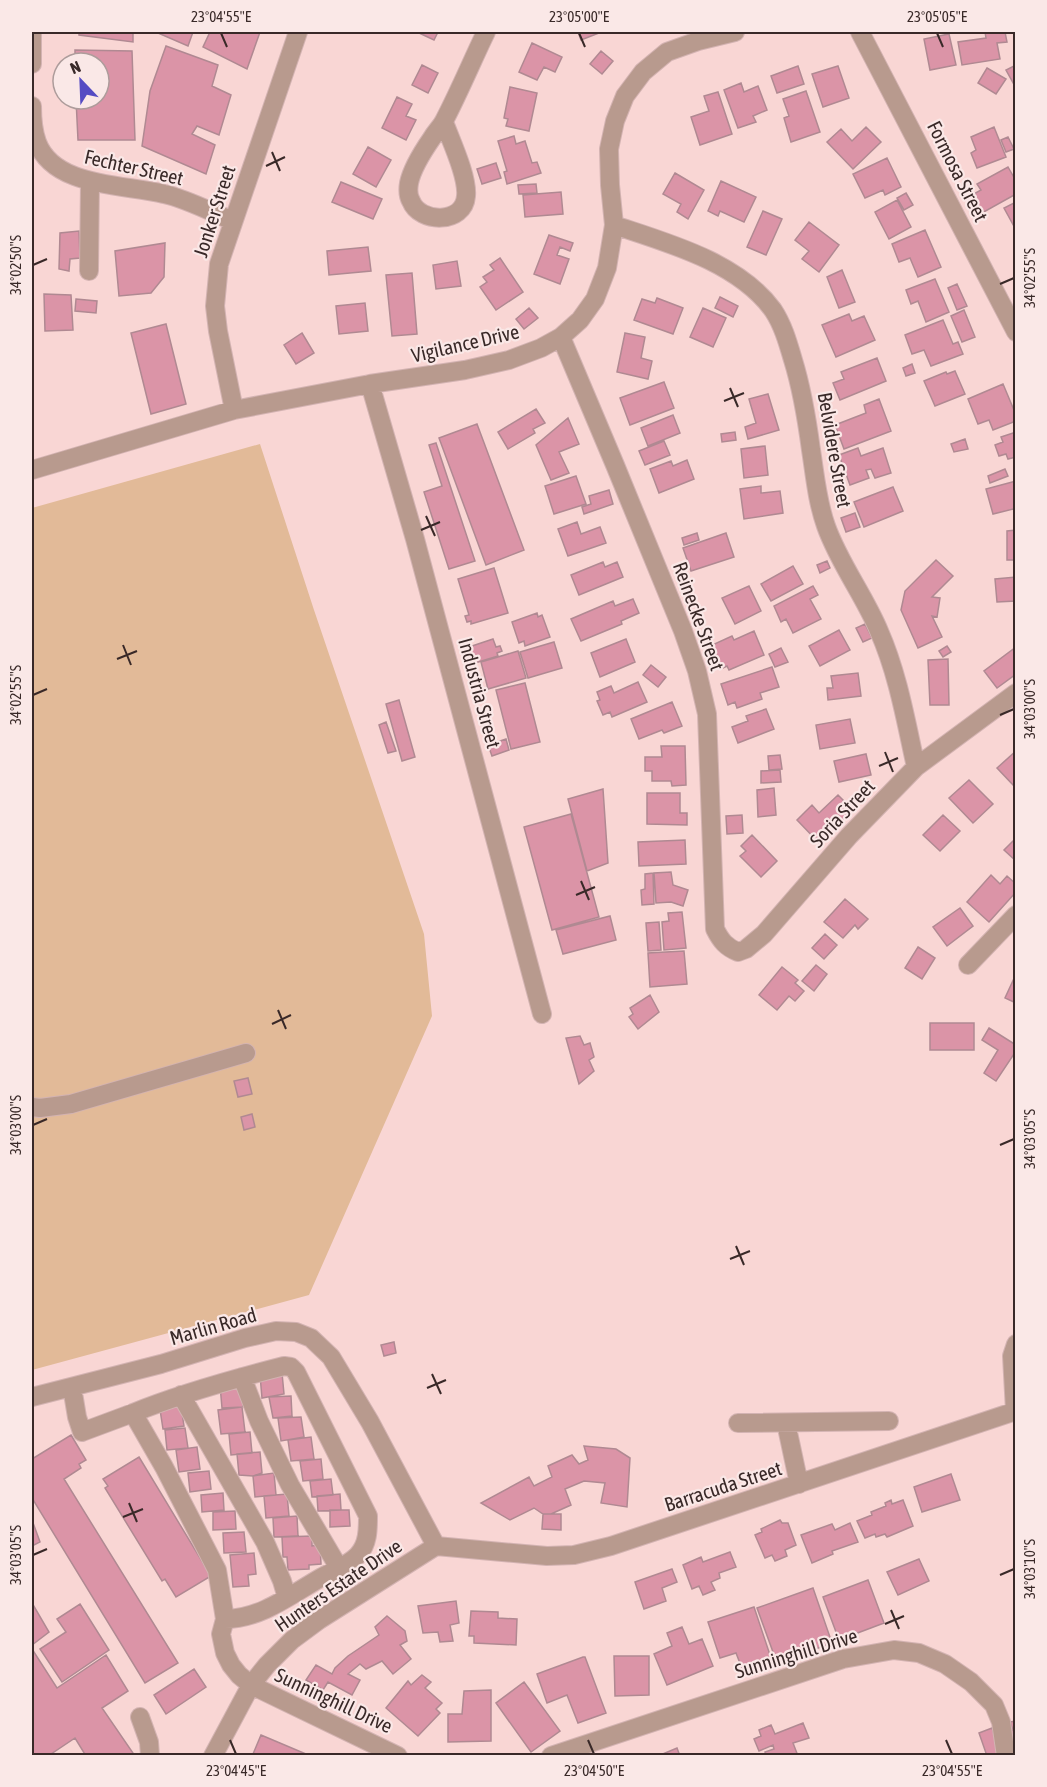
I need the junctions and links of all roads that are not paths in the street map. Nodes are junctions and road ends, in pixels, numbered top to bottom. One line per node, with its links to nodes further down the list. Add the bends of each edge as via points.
1 (32, 32): 6 (street)
2 (298, 32): 10 (street, Jonker Street)
3 (486, 32): 8 (street)
4 (735, 32): 11 (street, Vigilance Drive, via 667,52 643,72 626,96 609,149)
5 (860, 32): 13 (street, Formosa Street)
6 (32, 64)
7 (32, 106): 9 (street, Fechter Street, via 32,126 38,145 51,163)
8 (444, 122): 8 (street, via 409,182 411,203 421,214 435,218 452,216 466,198 464,177)
9 (90, 181): 10 (street, Fechter Street, via 165,194); 12 (street)
10 (233, 221): 16 (street, Jonker Street, via 219,264 215,306)
11 (614, 225): 14 (street, Vigilance Drive, via 607,268 595,299); 19 (street, Belvidere Street, via 682,248 720,266 751,287 773,310 787,337 800,382 825,525 879,631)
12 (89, 271)
13 (1016, 332)
14 (561, 337): 15 (street, Vigilance Drive, via 509,360); 21 (street, Reinecke Street, via 697,671 707,714)
15 (370, 384): 16 (street, Vigilance Drive); 23 (street, Industria Street, via 416,539)
16 (234, 410): 17 (street, Vigilance Drive)
17 (32, 470)
18 (1016, 693): 19 (street, Soria Street)
19 (916, 768): 21 (street, Soria Street, via 746,949 730,949)
20 (1016, 915): 22 (street)
21 (715, 929)
22 (968, 965)
23 (542, 1014)
24 (246, 1053): 25 (street, via 71,1104)
25 (32, 1107)
26 (1016, 1344): 31 (street, via 1012,1356)
27 (242, 1377): 29 (street); 38 (street, via 290,1485); 38 (street, via 284,1366 291,1367 299,1378 368,1516 365,1544 357,1556)
28 (72, 1387): 30 (street, Marlin Road); 32 (street, via 82,1431); 37 (street, Marlin Road, via 161,1365 255,1335 296,1332 311,1338 331,1357)
29 (181, 1395): 32 (street); 39 (street, via 265,1542)
30 (32, 1397)
31 (1015, 1411): 36 (street, Barracuda Street)
32 (133, 1413): 40 (street, via 217,1570)
33 (889, 1421): 35 (street)
34 (738, 1423): 35 (street)
35 (786, 1423): 36 (street)
36 (798, 1484): 37 (street, Barracuda Street, via 574,1555)
37 (436, 1546): 41 (street, Hunters Estate Drive, via 292,1640)
38 (339, 1568): 39 (street)
39 (287, 1598): 40 (street, via 245,1617)
40 (225, 1619): 41 (street, via 221,1634 225,1653 239,1675)
41 (251, 1685): 45 (street, Hunters Estate Drive); 46 (street, Sunninghill Drive)
42 (140, 1717): 44 (street)
43 (584, 1750): 47 (street, Sunninghill Drive); 48 (street, Sunninghill Drive, via 843,1659 894,1650 920,1653 971,1682 994,1705)
44 (150, 1755)
45 (213, 1755)
46 (398, 1755)
47 (551, 1755)
48 (1006, 1755)

